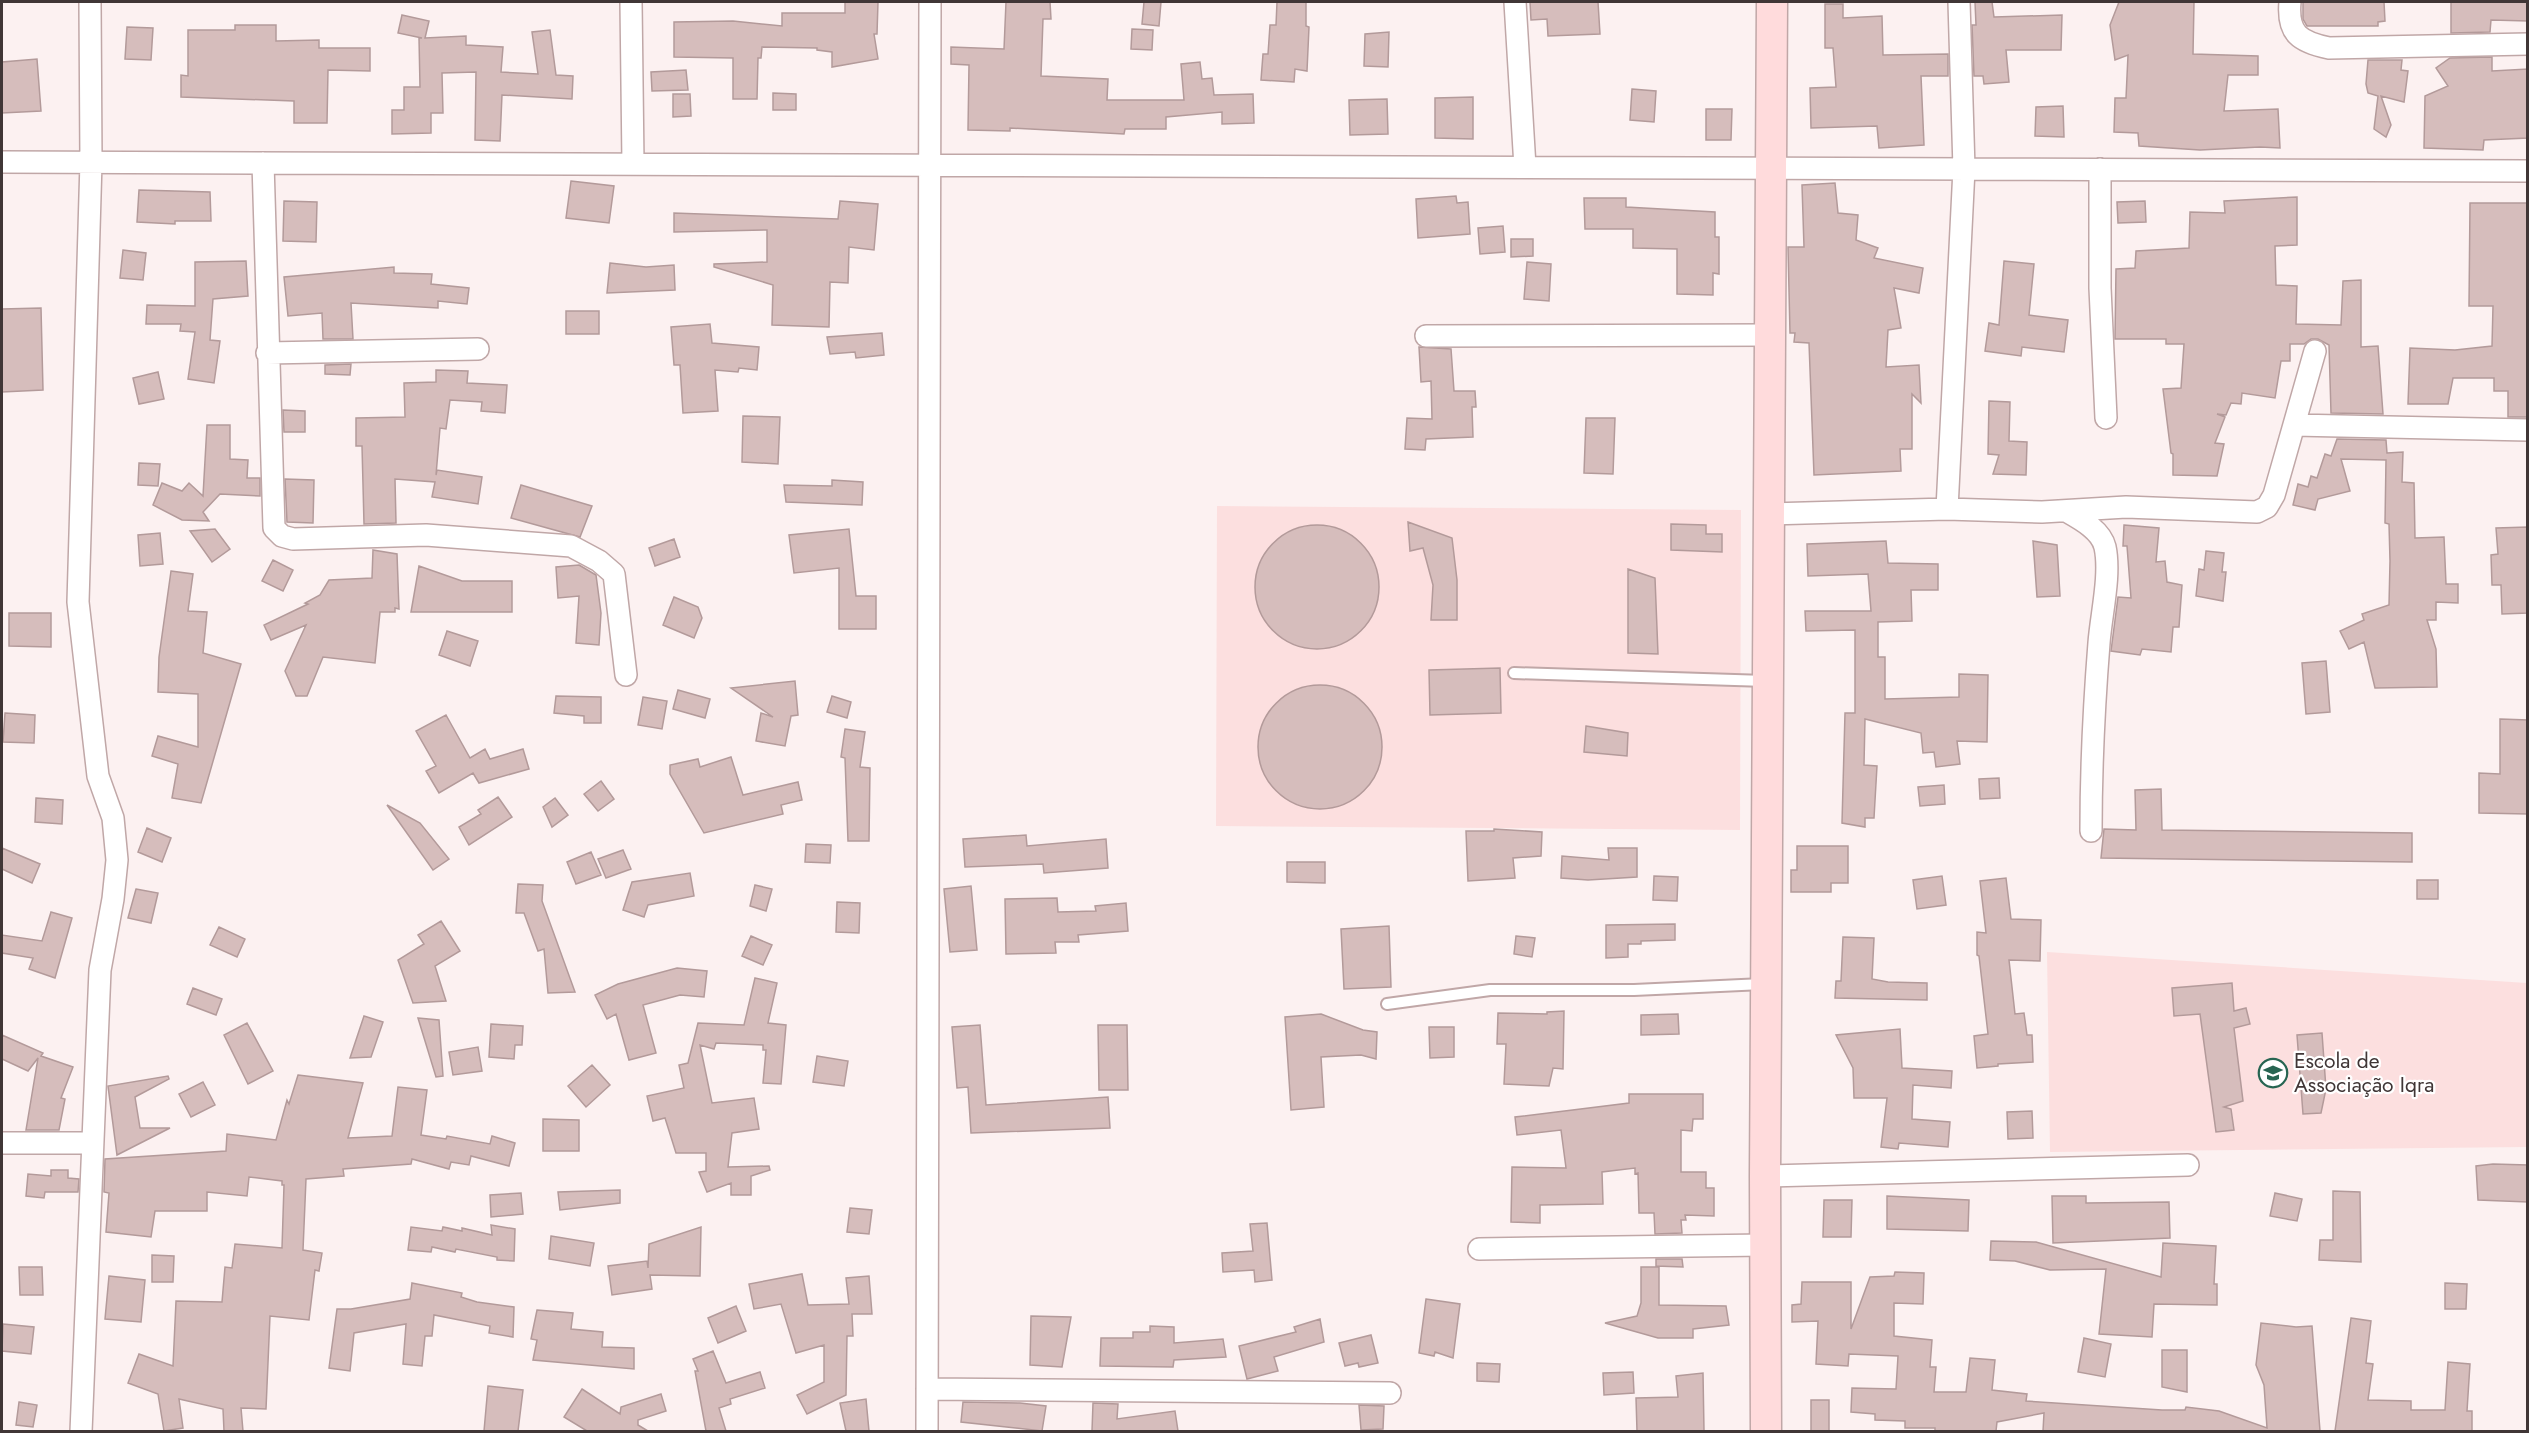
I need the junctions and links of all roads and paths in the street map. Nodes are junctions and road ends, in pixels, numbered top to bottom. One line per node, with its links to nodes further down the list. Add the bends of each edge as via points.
1 (90, 2): 10 (street)
2 (631, 2): 12 (street)
3 (930, 2): 13 (street)
4 (1515, 2): 14 (street)
5 (1772, 2): 15 (street)
6 (1959, 2): 16 (street)
7 (2290, 2): 8 (street, via 2289,14 2296,33 2305,43 2329,48)
8 (2528, 44)
9 (2, 162): 10 (street)
10 (91, 162): 11 (street); 37 (street, via 78,602 98,776 113,818 117,860 100,970)
11 (264, 162): 12 (street); 23 (street)
12 (633, 164): 13 (street)
13 (930, 165): 14 (street); 42 (street)
14 (1525, 167): 15 (street)
15 (1771, 168): 16 (street); 19 (street)
16 (1964, 169): 17 (street); 27 (street)
17 (2100, 169): 18 (street); 24 (street)
18 (2528, 171)
19 (1769, 335): 20 (street); 29 (street)
20 (1426, 336)
21 (478, 349): 23 (street)
22 (2315, 351): 25 (street)
23 (267, 353): 31 (street, via 274,528 282,536 293,540 426,535 571,546 615,574)
24 (2106, 418)
25 (2294, 425): 26 (street); 28 (street, via 2274,495 2267,507 2257,512 2126,507)
26 (2528, 430)
27 (1947, 509): 28 (street); 29 (street)
28 (2066, 510): 33 (street, via 2099,535 2105,547 2092,748)
29 (1769, 514): 32 (street)
30 (1514, 673): 32 (lane)
31 (626, 675)
32 (1769, 681): 34 (street)
33 (2091, 831)
34 (1767, 984): 35 (lane, via 1634,990 1490,990); 39 (street)
35 (1387, 1005)
36 (2, 1143): 37 (street)
37 (91, 1143): 44 (street, via 92,1203 86,1265)
38 (2188, 1165): 39 (street)
39 (1765, 1176): 40 (street)
40 (1765, 1245): 41 (street); 46 (street)
41 (1479, 1249)
42 (927, 1389): 43 (street); 45 (street)
43 (1390, 1393)
44 (81, 1431)
45 (927, 1431)
46 (1766, 1431)

